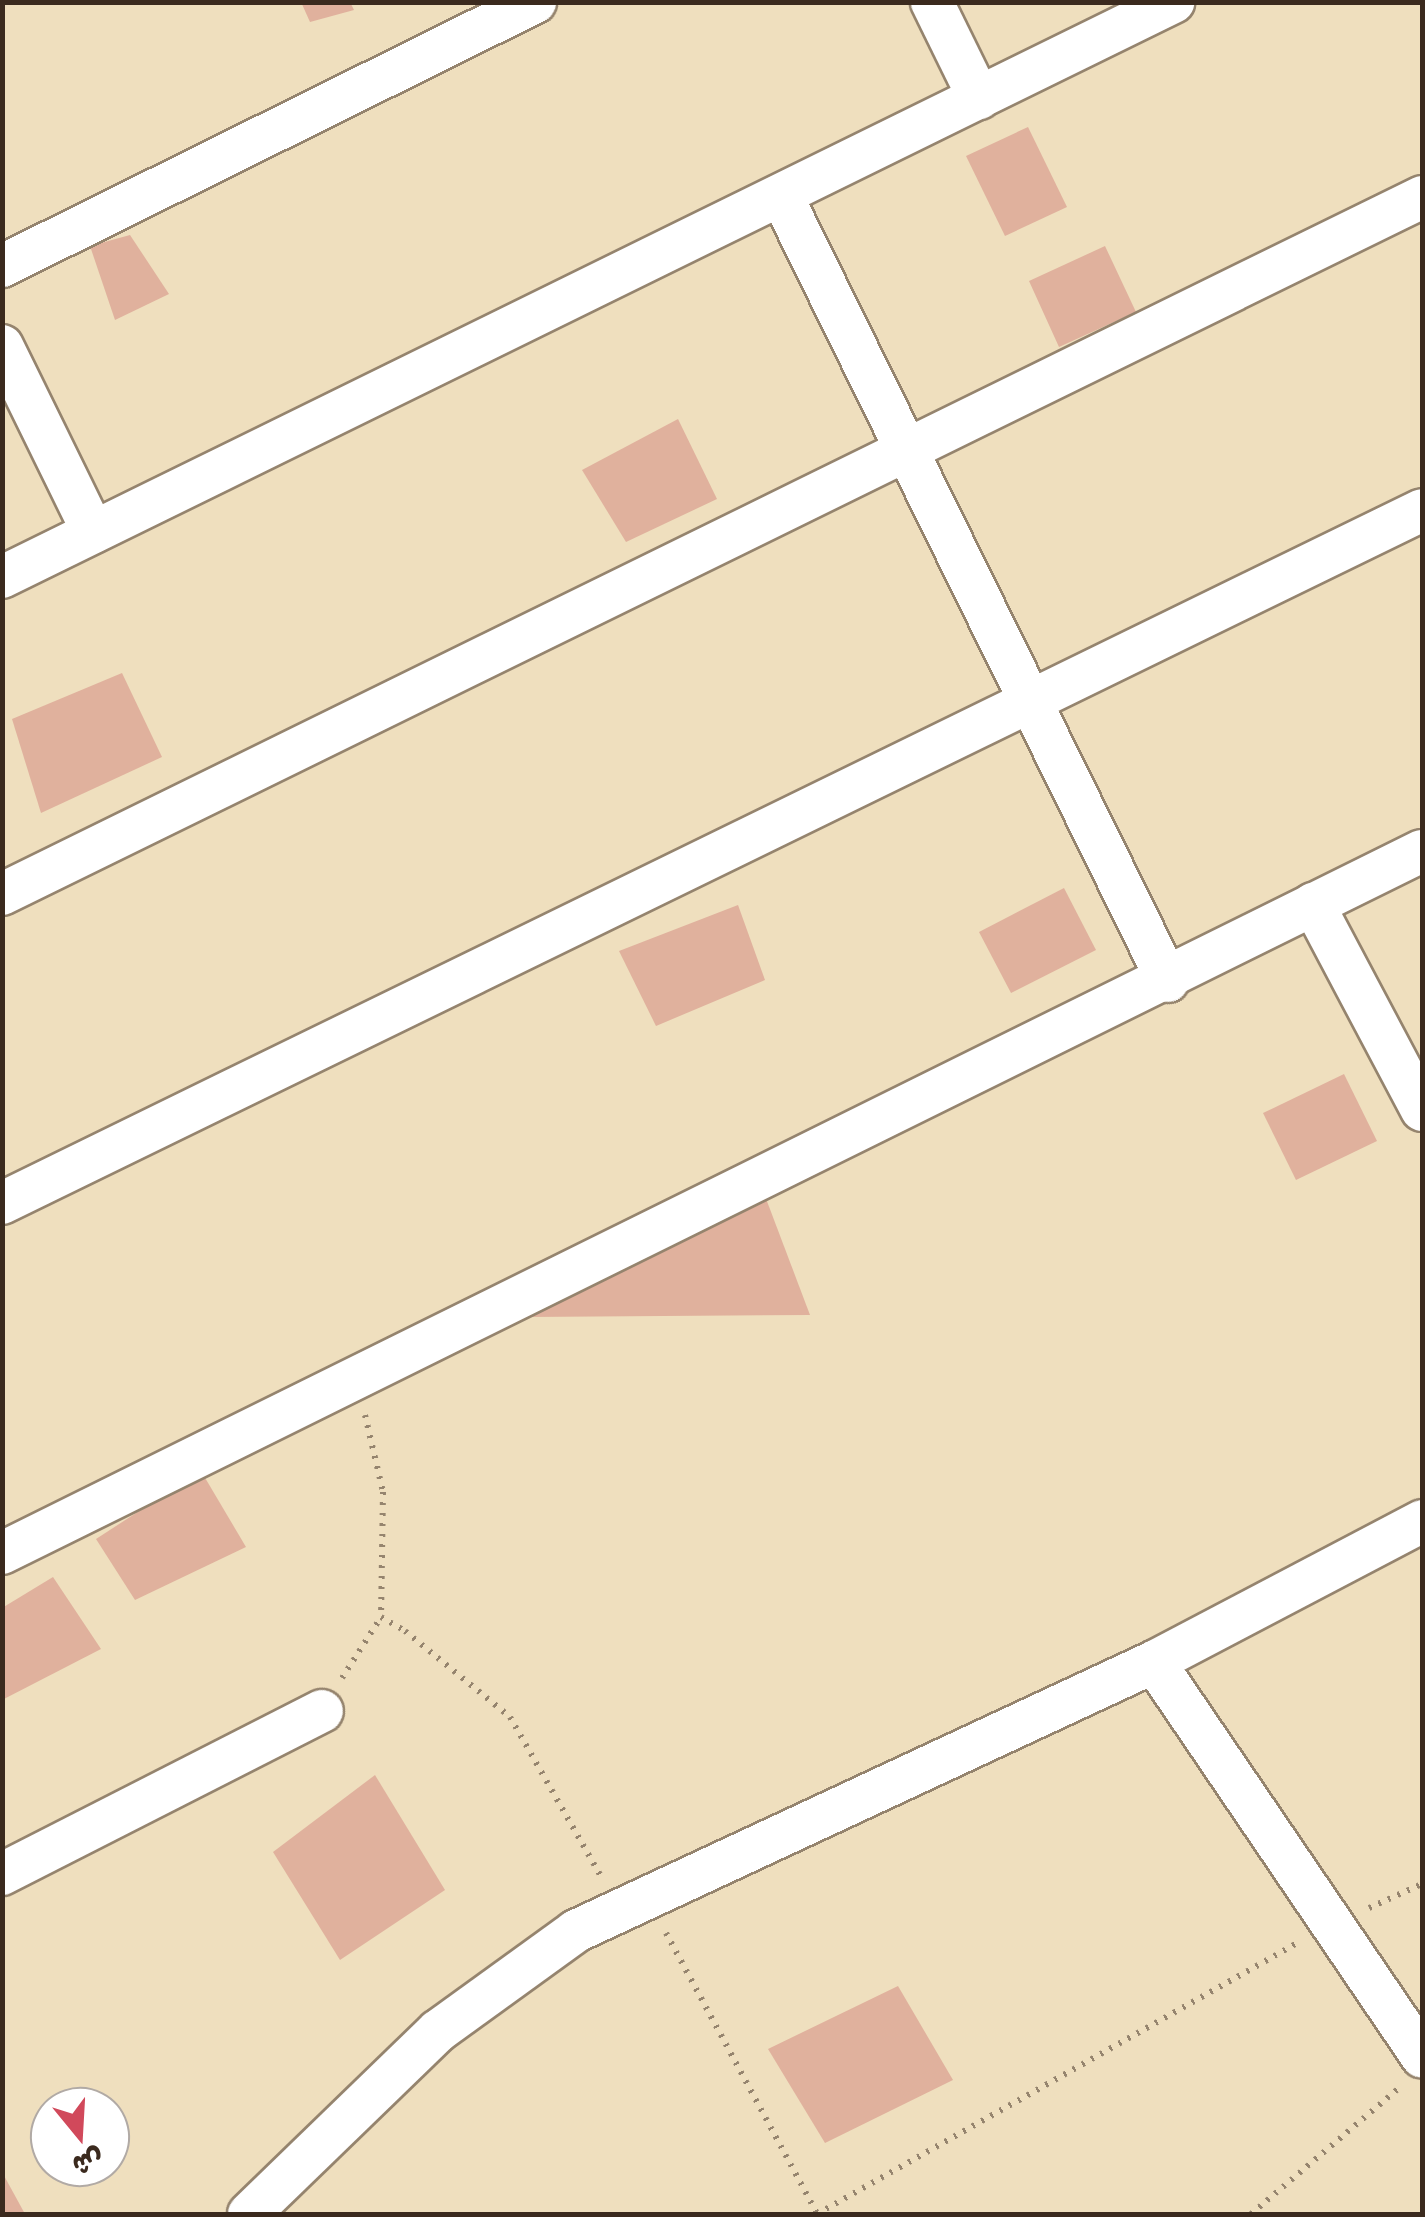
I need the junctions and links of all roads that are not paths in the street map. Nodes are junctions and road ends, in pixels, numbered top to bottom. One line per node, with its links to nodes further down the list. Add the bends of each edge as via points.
1 (535, 2): 7 (street)
2 (932, 2): 4 (street)
3 (1173, 2): 4 (street)
4 (979, 98): 5 (street)
5 (780, 196): 9 (street); 11 (street)
6 (1422, 197): 9 (street)
7 (2, 266)
8 (2, 346): 11 (street)
9 (906, 450): 13 (street); 15 (street)
10 (1422, 510): 13 (street)
11 (93, 532): 12 (street)
12 (2, 577)
13 (1030, 702): 17 (street); 19 (street)
14 (1422, 851): 16 (street)
15 (2, 894)
16 (1314, 904): 17 (street); 18 (street)
17 (1168, 981): 21 (street)
18 (1422, 1110)
19 (2, 1204)
20 (1422, 1520): 22 (street)
21 (2, 1553)
22 (1154, 1662): 25 (street, via 1332,1924); 26 (street, via 576,1931 438,2031)
23 (322, 1711): 24 (street)
24 (2, 1874)
25 (1415, 2069)
26 (249, 2214)

